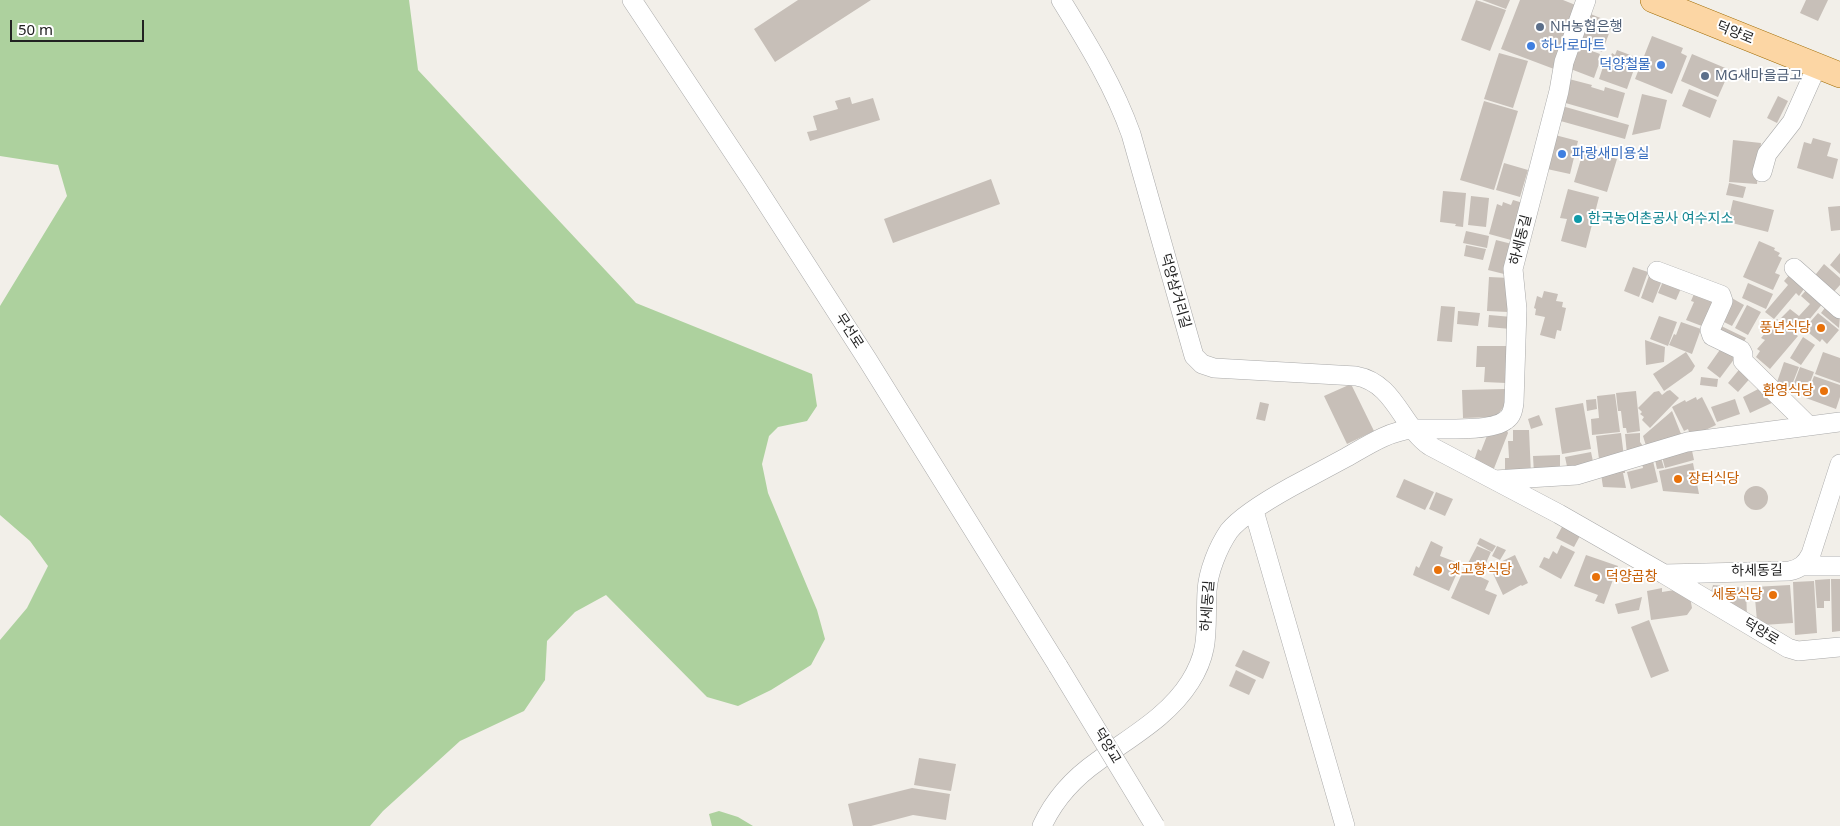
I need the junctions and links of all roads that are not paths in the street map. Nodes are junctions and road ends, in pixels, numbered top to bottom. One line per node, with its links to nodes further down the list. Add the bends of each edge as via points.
1 (632, 0): 21 (street, 무선로, via 867,358)
2 (1061, 0): 13 (street, 덕양삼거리길, via 1108,79 1123,111 1196,360 1214,368 1363,377 1392,398)
3 (1586, 0): 13 (street, 하세동길, via 1564,62 1513,270 1517,309 1512,414 1503,422 1489,427)
4 (1653, 0): 5 (main road, 덕양로)
5 (1817, 66): 6 (main road, 덕양로); 7 (street, via 1792,122 1767,154)
6 (1840, 75)
7 (1762, 172)
8 (1794, 268): 10 (street)
9 (1656, 271): 12 (street, via 1720,295 1723,301 1710,330 1712,336 1741,350 1743,361)
10 (1840, 308)
11 (1840, 422): 12 (street)
12 (1809, 426): 15 (street, via 1687,442 1577,475)
13 (1412, 430): 15 (street, via 1430,446); 16 (street, 하세동길, via 1374,442)
14 (1839, 470): 17 (street, 하세동길, via 1811,554)
15 (1494, 480): 19 (street)
16 (1254, 511): 22 (street, 하세동길, via 1229,531 1216,558 1208,588 1206,640 1198,668 1189,683 1178,699 1154,721 1073,782); 24 (street)
17 (1802, 566): 18 (street, 하세동길); 19 (street, 하세동길, via 1789,571)
18 (1840, 566)
19 (1664, 574): 20 (street, 덕양로, via 1788,648 1798,651)
20 (1840, 648)
21 (1058, 666): 23 (street, 덕양교, bridge)
22 (1042, 826)
23 (1155, 826)
24 (1345, 826)

